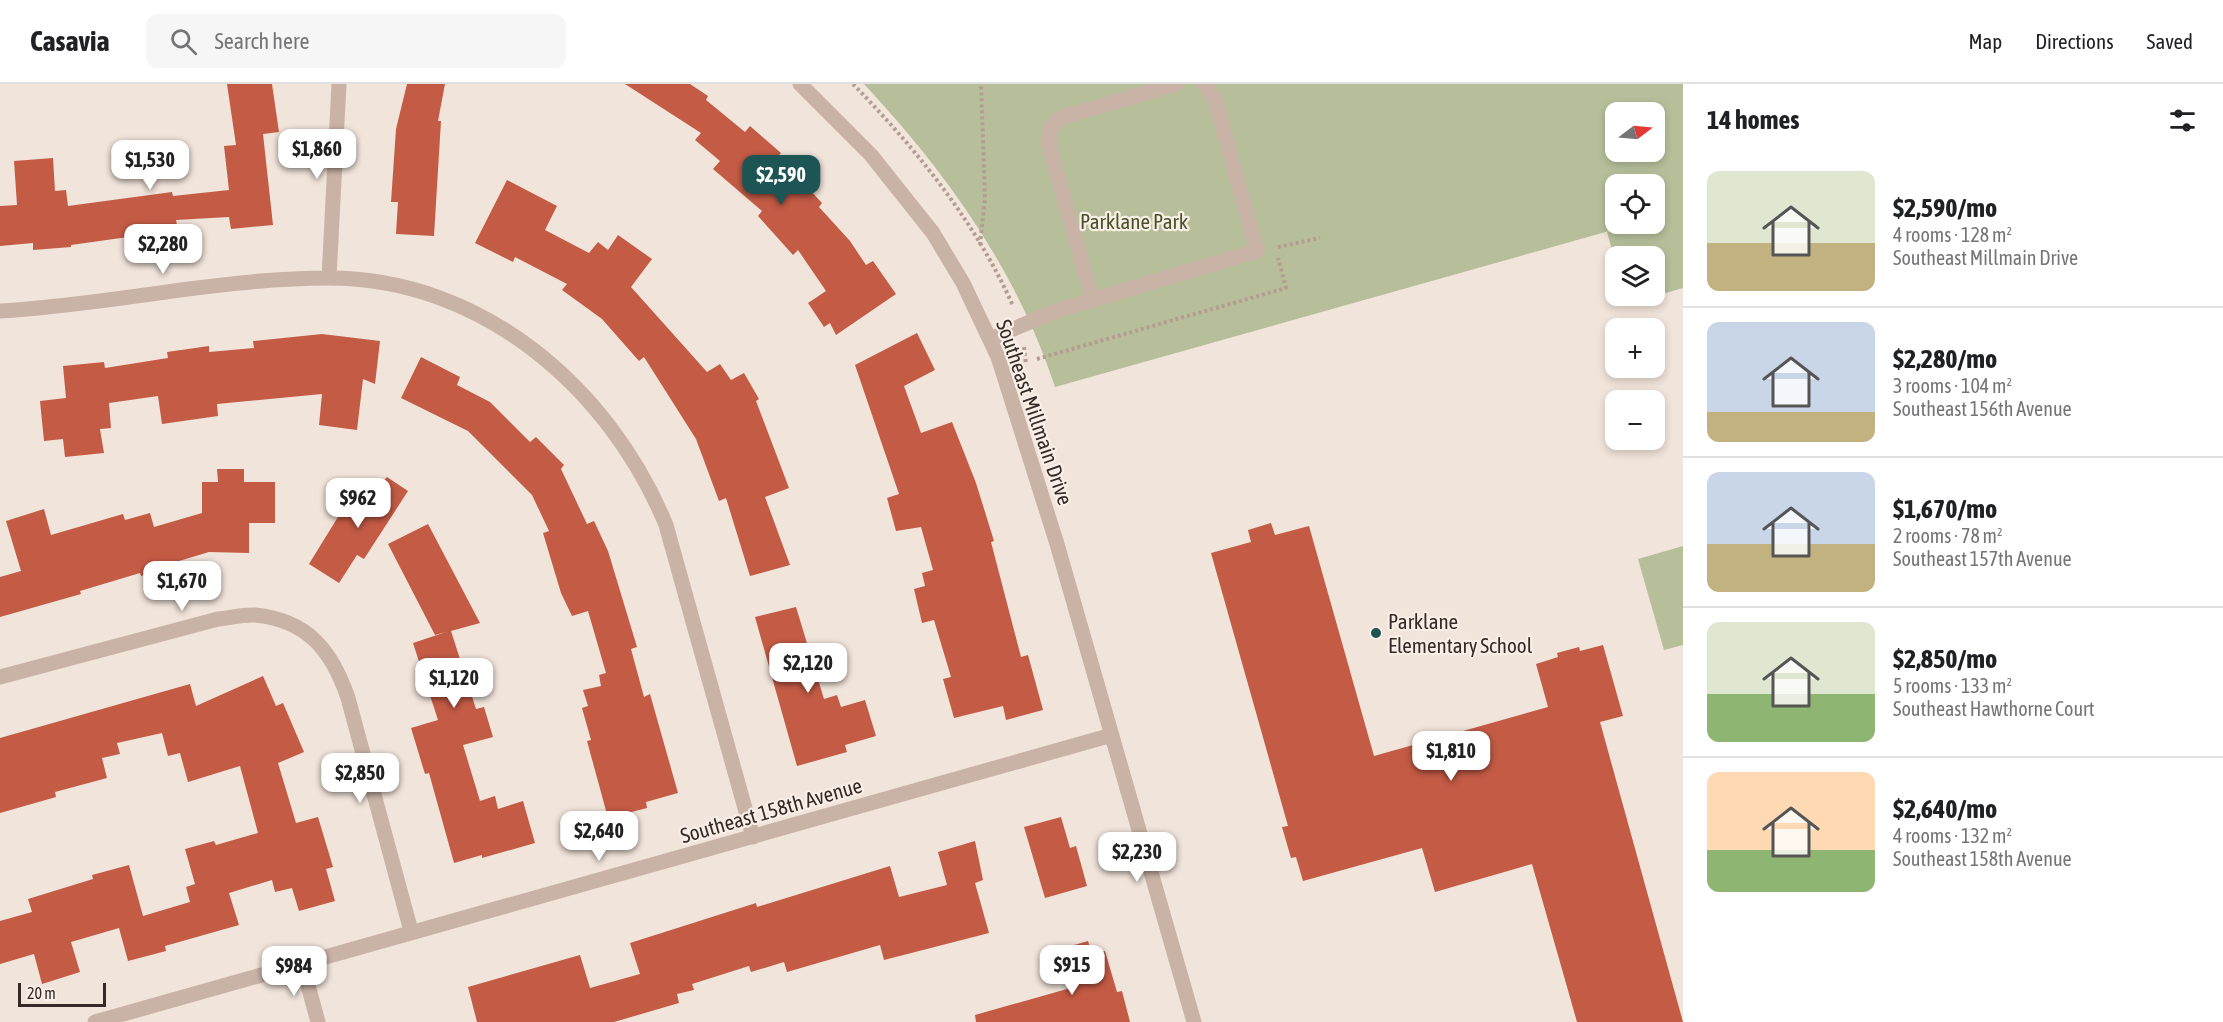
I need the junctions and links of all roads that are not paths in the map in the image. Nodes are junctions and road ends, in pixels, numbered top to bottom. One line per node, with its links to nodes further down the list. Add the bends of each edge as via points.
1 (339, 84): 5 (street)
2 (800, 84): 8 (street, Southeast Millmain Drive, via 848,129 915,209 963,283)
3 (1176, 84): 6 (street, via 1060,118 1050,129 1049,145)
4 (1204, 84): 6 (street, via 1215,99 1257,251)
5 (329, 278): 7 (street, via 210,286); 11 (street, via 371,280 404,288 447,302 497,326 577,386 619,436 654,494 666,525)
6 (1092, 298): 8 (street)
7 (0, 311)
8 (990, 339): 10 (street, Southeast Millmain Drive, via 1014,403)
9 (0, 677): 12 (street, via 218,619 254,615 289,623 319,641 338,668 348,698)
10 (1112, 735): 11 (street, Southeast 158th Avenue); 16 (street, Southeast Millmain Drive)
11 (753, 837): 12 (street, Southeast 158th Avenue)
12 (411, 931): 13 (street, Southeast 158th Avenue)
13 (302, 963): 14 (street, Southeast 158th Avenue); 15 (street)
14 (95, 1022)
15 (318, 1022)
16 (1194, 1022)

